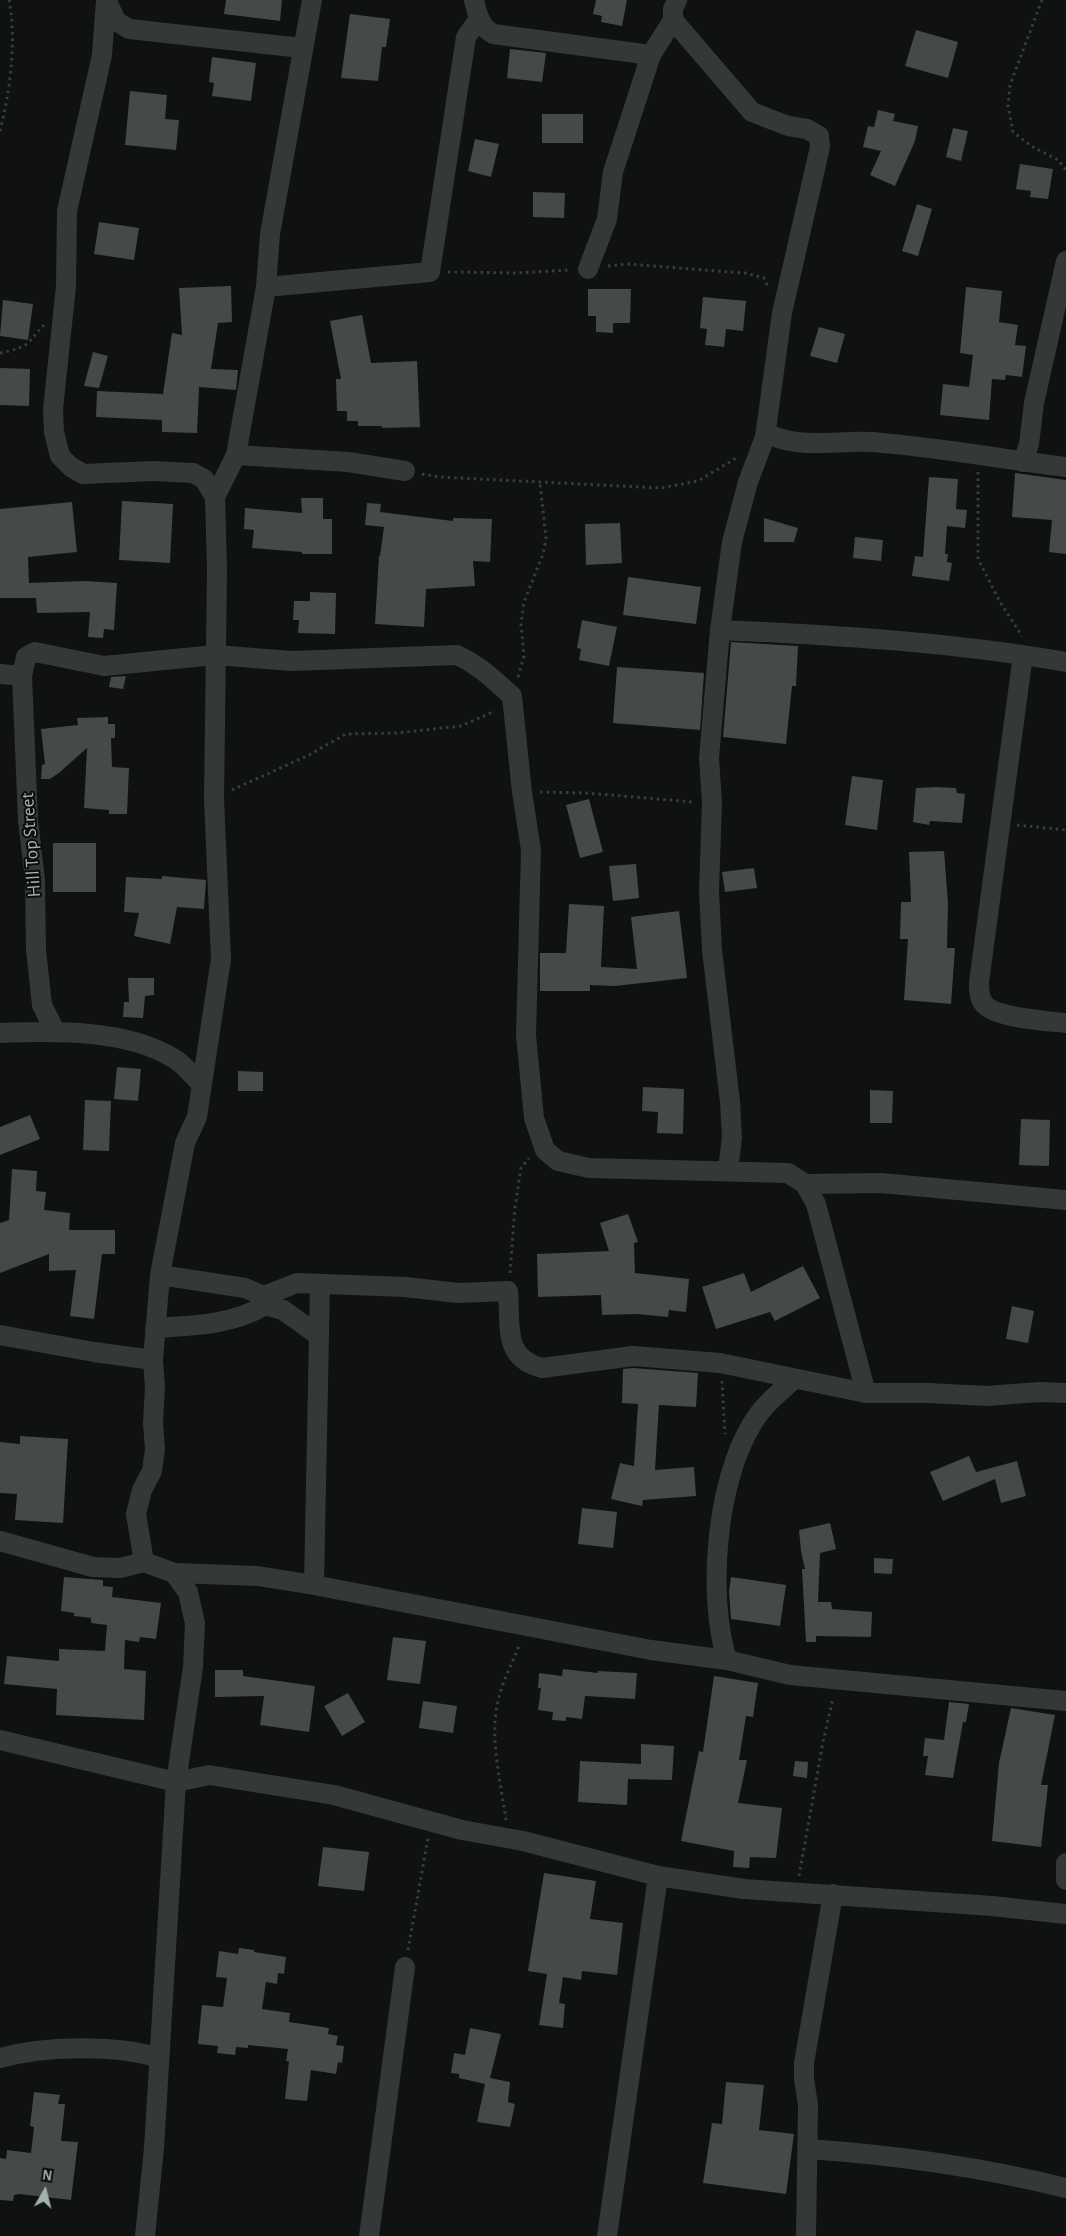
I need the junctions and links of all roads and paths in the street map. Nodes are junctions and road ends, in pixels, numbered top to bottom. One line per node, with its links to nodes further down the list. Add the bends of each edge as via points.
1 (9, 0): 12 (path, via 11,59)
2 (106, 0): 8 (street, via 116,22); 10 (street)
3 (312, 0): 9 (street)
4 (677, 0): 7 (street)
5 (1042, 0): 13 (path, via 1010,85 1008,106 1012,132 1058,160)
6 (476, 9): 11 (street, via 488,31 502,36); 16 (street, via 466,36)
7 (672, 20): 11 (street); 19 (street, via 752,112 788,126 807,129 819,136 820,148)
8 (129, 29): 9 (street); 10 (street)
9 (302, 48): 17 (street, via 270,234)
10 (102, 55): 18 (street, via 67,211)
11 (651, 55): 14 (street, via 613,172 606,219)
12 (0, 131)
13 (1066, 170)
14 (588, 268): 16 (path, via 516,273); 19 (path, via 627,264 745,273 764,278)
15 (1065, 269): 25 (street, via 1034,403 1029,444)
16 (430, 272): 17 (street)
17 (266, 287): 22 (street)
18 (63, 312): 20 (path, via 42,326 22,349); 29 (street, via 53,409 60,456 83,474 193,473 204,479)
19 (782, 313): 21 (street)
20 (0, 353)
21 (766, 433): 23 (street, via 792,442 872,442); 30 (street, via 745,490 732,542)
22 (236, 455): 27 (street, via 348,462); 29 (street)
23 (978, 456): 25 (street); 32 (path, via 978,559)
24 (738, 457): 28 (path, via 698,481 661,488)
25 (1022, 462): 26 (street)
26 (1066, 466)
27 (405, 471): 28 (path, via 439,477)
28 (540, 483): 36 (path, via 546,538 524,602 520,624 524,656)
29 (215, 496): 31 (street)
30 (720, 630): 32 (street, via 905,640); 39 (street, via 709,758)
31 (215, 655): 34 (street, via 104,666 35,652); 36 (street, via 292,661 457,655 480,667); 38 (street)
32 (1029, 656): 33 (street); 40 (street)
33 (1066, 662)
34 (24, 666): 35 (street); 43 (street, Hill Top Street, via 28,820 35,880 36,950 42,1005)
35 (0, 674)
36 (512, 700): 37 (street); 38 (path, via 460,726 397,733 346,734)
37 (522, 792): 39 (path, via 587,793); 48 (street, via 531,850 526,1034 534,1118)
38 (214, 799): 45 (street, via 221,959)
39 (712, 803): 49 (street, via 709,891 712,950 730,1102 732,1138)
40 (1001, 824): 41 (path); 42 (street, via 978,982 980,996 984,1006 999,1013)
41 (1066, 830)
42 (1066, 1023)
43 (54, 1031): 44 (street); 46 (street, via 120,1039 156,1048)
44 (0, 1033)
45 (206, 1056): 46 (street); 47 (street)
46 (176, 1059): 47 (street)
47 (201, 1084): 52 (street, via 197,1117 185,1143)
48 (544, 1150): 49 (street, via 558,1162 589,1168); 54 (path, via 531,1156 521,1168)
49 (728, 1170): 50 (street, via 788,1173)
50 (805, 1184): 51 (street, via 881,1183); 63 (street, via 816,1204)
51 (1066, 1200)
52 (160, 1275): 55 (street, via 245,1288); 56 (street)
53 (320, 1284): 54 (street, via 405,1287 458,1293); 55 (street, via 297,1283); 58 (street)
54 (508, 1291): 60 (street, via 511,1345 528,1365 542,1368 633,1356)
55 (264, 1300): 56 (street, via 251,1314 215,1323); 58 (street)
56 (155, 1328): 59 (street)
57 (0, 1335): 59 (street)
58 (318, 1335): 68 (street)
59 (153, 1360): 66 (street, via 152,1470 142,1490 136,1514)
60 (720, 1363): 61 (street); 64 (path)
61 (793, 1380): 63 (street); 70 (street, via 766,1405 752,1424 726,1492 717,1572 717,1607)
62 (1066, 1393): 63 (street, via 987,1396)
63 (866, 1394)
64 (726, 1437)
65 (0, 1541): 66 (street, via 93,1567 120,1568)
66 (144, 1562): 67 (street)
67 (174, 1573): 68 (street, via 258,1576); 74 (street, via 188,1592 195,1623 194,1667)
68 (314, 1585): 69 (street)
69 (526, 1626): 70 (street, via 651,1650); 76 (path, via 497,1701 495,1738)
70 (727, 1660): 71 (street, via 790,1675)
71 (837, 1680): 72 (street); 80 (path)
72 (1066, 1701)
73 (0, 1740): 74 (street)
74 (176, 1782): 75 (street, via 209,1775 334,1795); 85 (street)
75 (430, 1821): 76 (street); 83 (path)
76 (508, 1838): 78 (street)
77 (1066, 1863): 79 (street)
78 (658, 1876): 80 (street, via 744,1890); 90 (street)
79 (1066, 1880)
80 (796, 1894): 81 (street)
81 (833, 1894): 82 (street); 86 (street, via 804,2062)
82 (1066, 1914)
83 (405, 1968): 89 (street)
84 (0, 2058): 85 (street, via 86,2049 124,2050)
85 (159, 2058): 88 (street)
86 (808, 2149): 87 (street, via 923,2159 1006,2173); 91 (street)
87 (1066, 2188)
88 (145, 2236)
89 (369, 2236)
90 (607, 2236)
91 (806, 2236)

